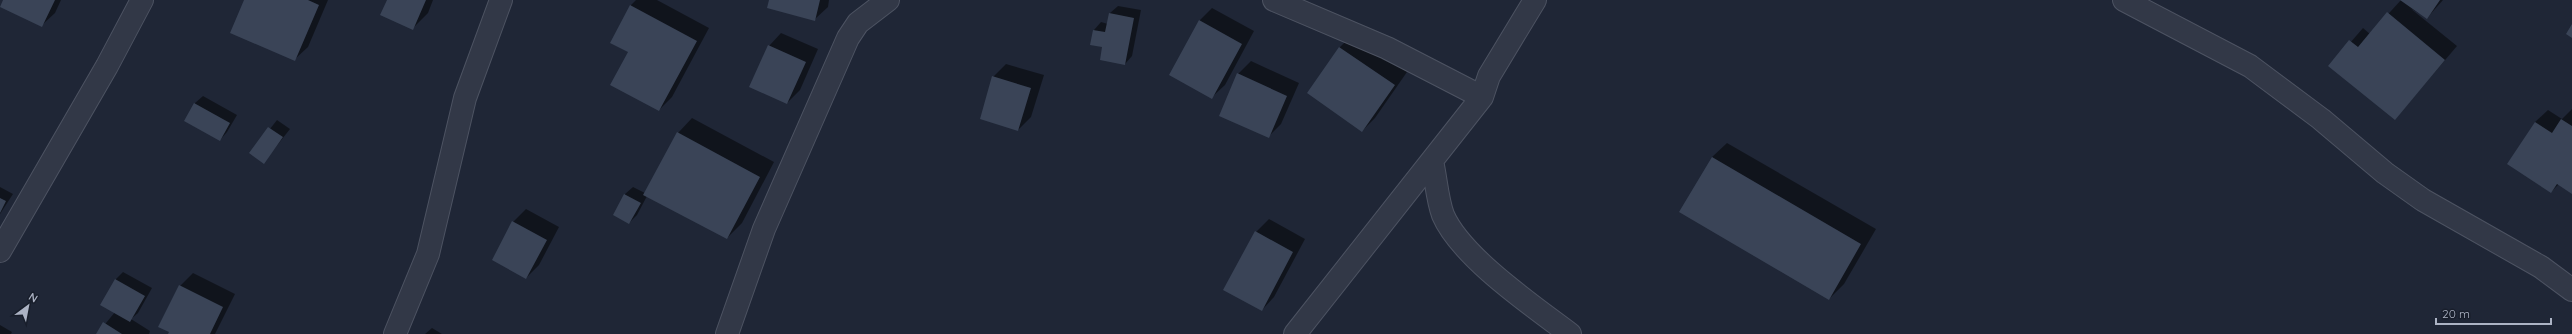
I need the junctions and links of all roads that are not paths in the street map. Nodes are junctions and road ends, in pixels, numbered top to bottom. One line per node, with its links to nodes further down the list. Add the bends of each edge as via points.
1 (142, 0): 9 (street)
2 (501, 0): 11 (street, via 465,98 428,254)
3 (888, 0): 12 (street, via 858,23 848,38 764,229)
4 (1274, 0): 7 (street, via 1387,48)
5 (1535, 0): 7 (street, via 1489,76)
6 (2124, 0): 10 (street, via 2250,66 2423,200 2542,267)
7 (1482, 97): 8 (street)
8 (1432, 160): 13 (street); 14 (street, via 1443,214 1458,237 1481,264)
9 (0, 251)
10 (2572, 290)
11 (395, 334)
12 (727, 334)
13 (1295, 334)
14 (1570, 334)

